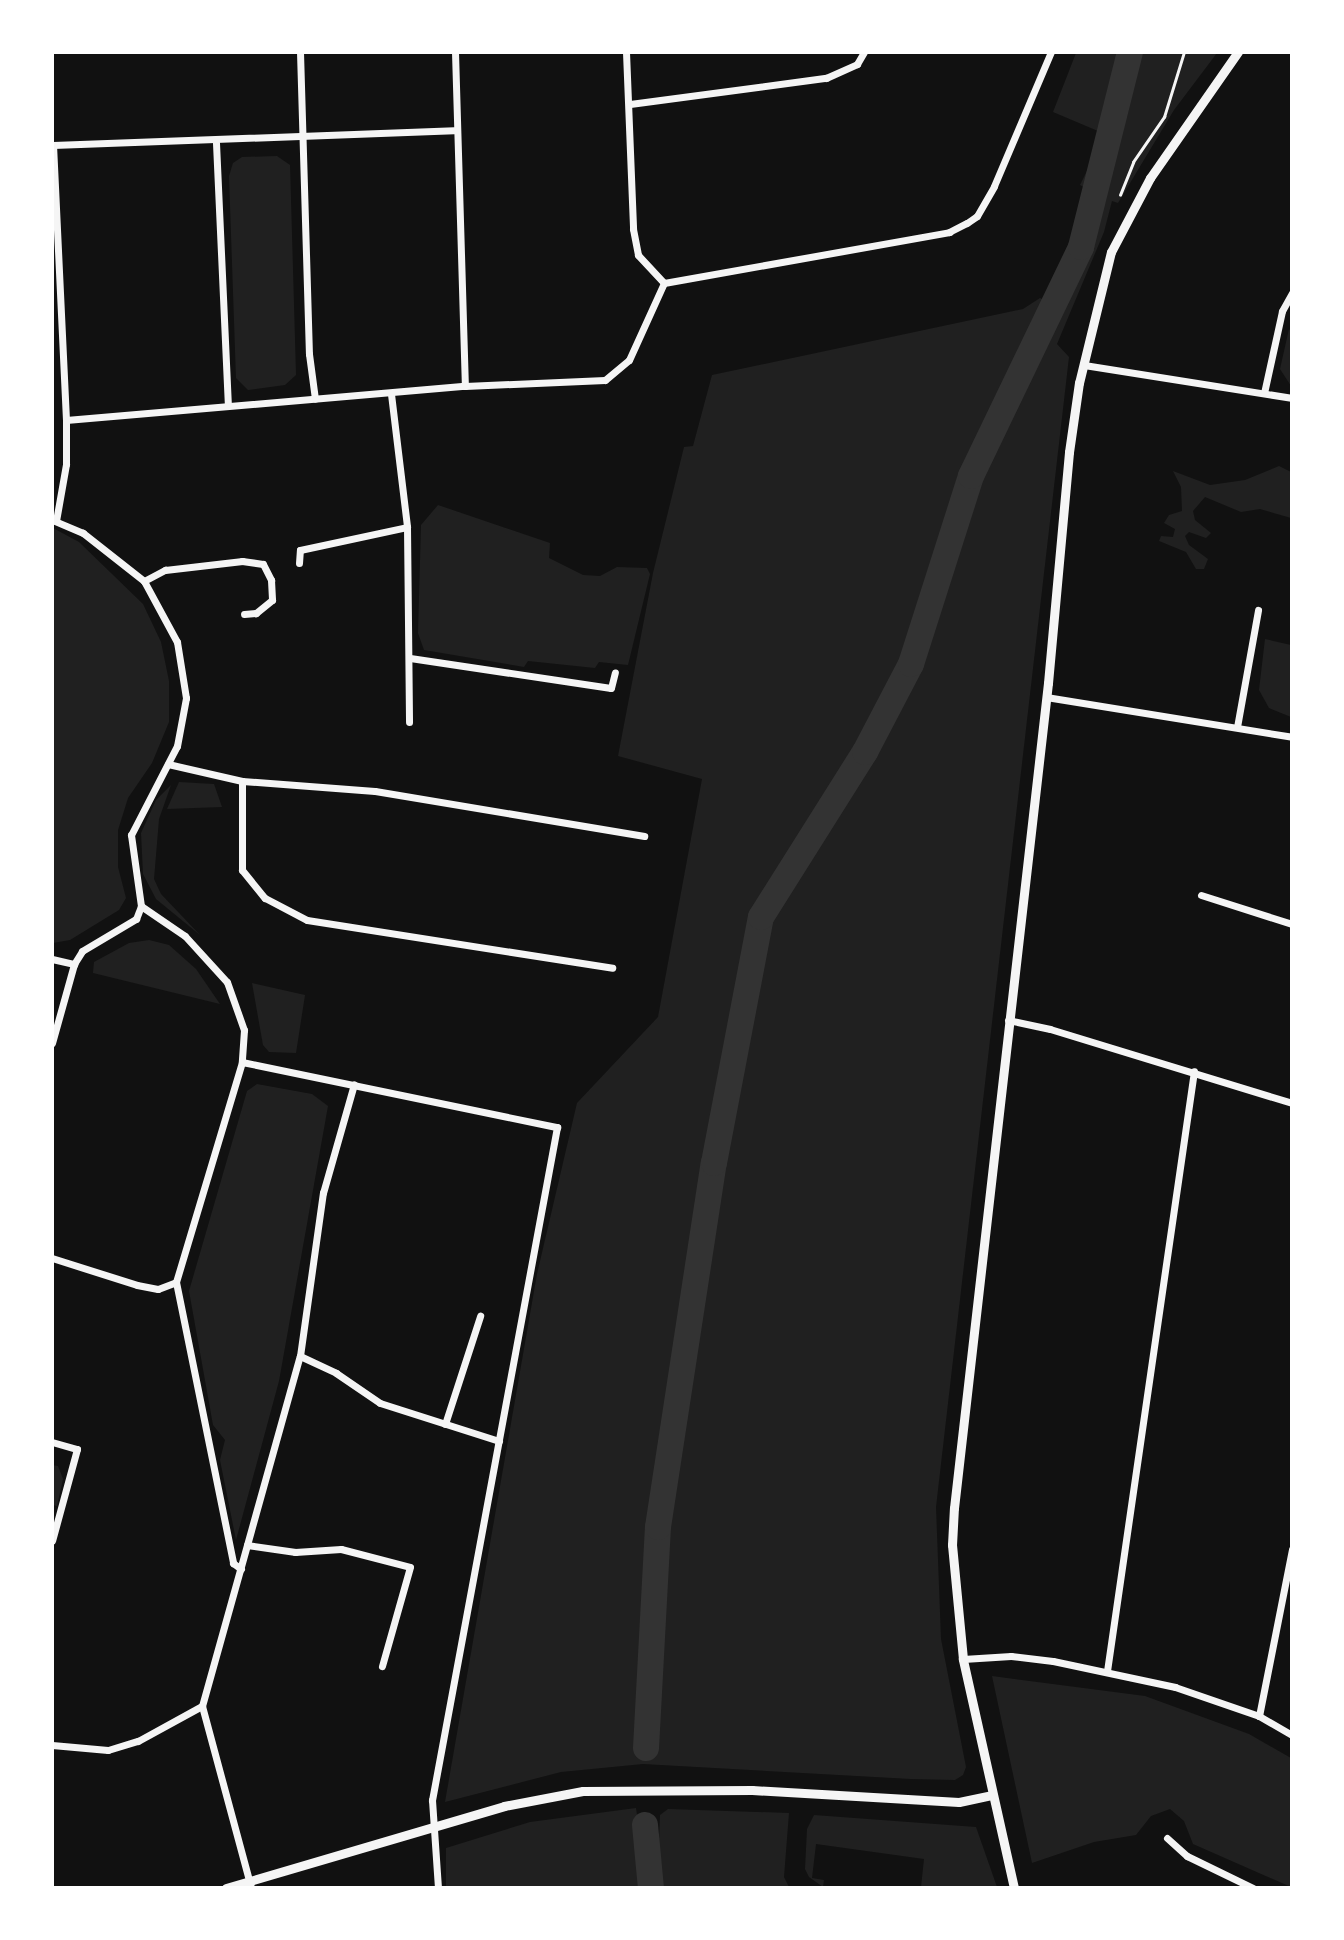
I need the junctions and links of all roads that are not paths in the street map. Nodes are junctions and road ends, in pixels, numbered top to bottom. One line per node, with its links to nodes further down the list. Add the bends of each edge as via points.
1 (300, 52): 9 (street)
2 (455, 52): 8 (street)
3 (626, 52): 7 (street)
4 (864, 52): 7 (street, via 857,64 826,78)
5 (1051, 52): 12 (street, via 994,186 977,216 967,223 949,232)
6 (1238, 52): 14 (street, via 1174,140 1123,226 1103,281)
7 (630, 104): 12 (street, via 633,229 638,255)
8 (454, 130): 9 (street); 15 (street)
9 (303, 137): 10 (street); 19 (street, via 309,354)
10 (216, 143): 11 (street); 20 (street)
11 (53, 145): 21 (street)
12 (664, 283): 15 (street, via 629,360 605,380)
13 (1292, 293): 16 (street, via 1282,311)
14 (1084, 365): 16 (street); 30 (street, via 1069,453)
15 (465, 386): 17 (street)
16 (1264, 393): 18 (street)
17 (391, 394): 19 (street); 23 (street)
18 (1292, 398)
19 (315, 399): 20 (street)
20 (228, 405): 21 (street)
21 (66, 419): 22 (street, via 66,464)
22 (54, 520): 25 (street, via 83,533)
23 (407, 527): 24 (street, via 300,550); 28 (street)
24 (299, 563)
25 (144, 581): 27 (street, via 165,570 242,561 263,564 271,580 272,600 256,613); 34 (street, via 177,642 185,669 185,719)
26 (1258, 610): 32 (street)
27 (244, 614)
28 (410, 658): 29 (street, via 611,688); 31 (street)
29 (615, 672)
30 (1045, 697): 32 (street); 43 (street)
31 (409, 722)
32 (1237, 727): 33 (street)
33 (1292, 737)
34 (168, 764): 35 (street); 38 (street, via 131,835)
35 (242, 781): 36 (street, via 375,791); 42 (street, via 242,870 265,898 307,920)
36 (644, 836)
37 (1201, 895): 39 (street)
38 (141, 906): 41 (street, via 136,919 101,936); 45 (street, via 185,936 227,982 244,1030)
39 (1292, 924)
40 (52, 959): 41 (street)
41 (74, 964): 44 (street)
42 (612, 968)
43 (1008, 1020): 46 (street); 61 (street, via 954,1508 952,1545)
44 (52, 1043)
45 (242, 1062): 47 (street); 50 (street)
46 (1194, 1071): 48 (street); 63 (street)
47 (354, 1084): 52 (street, via 323,1193); 54 (street, via 556,1127)
48 (1292, 1103)
49 (52, 1258): 50 (street, via 137,1285 158,1289)
50 (176, 1282): 60 (street, via 233,1563)
51 (480, 1316): 53 (street)
52 (300, 1356): 53 (street, via 336,1373 380,1404); 58 (street)
53 (444, 1424): 54 (street)
54 (499, 1441): 69 (street, via 432,1800)
55 (52, 1442): 56 (street, via 77,1449)
56 (56, 1514): 57 (street)
57 (52, 1541)
58 (247, 1545): 60 (street); 62 (street, via 295,1552 341,1549 410,1567)
59 (1292, 1549): 65 (street)
60 (241, 1569): 64 (street)
61 (963, 1659): 63 (street, via 1011,1656); 68 (street)
62 (382, 1666)
63 (1107, 1671): 65 (street, via 1175,1687)
64 (202, 1706): 67 (street, via 138,1741 108,1750); 71 (street)
65 (1259, 1716): 66 (street)
66 (1292, 1735)
67 (52, 1745)
68 (991, 1795): 69 (street, via 959,1802 621,1788 504,1806); 74 (street)
69 (433, 1826): 71 (street); 73 (street)
70 (1167, 1838): 75 (street, via 1187,1856)
71 (250, 1884): 72 (street)
72 (226, 1888)
73 (438, 1888)
74 (1014, 1888)
75 (1253, 1888)

